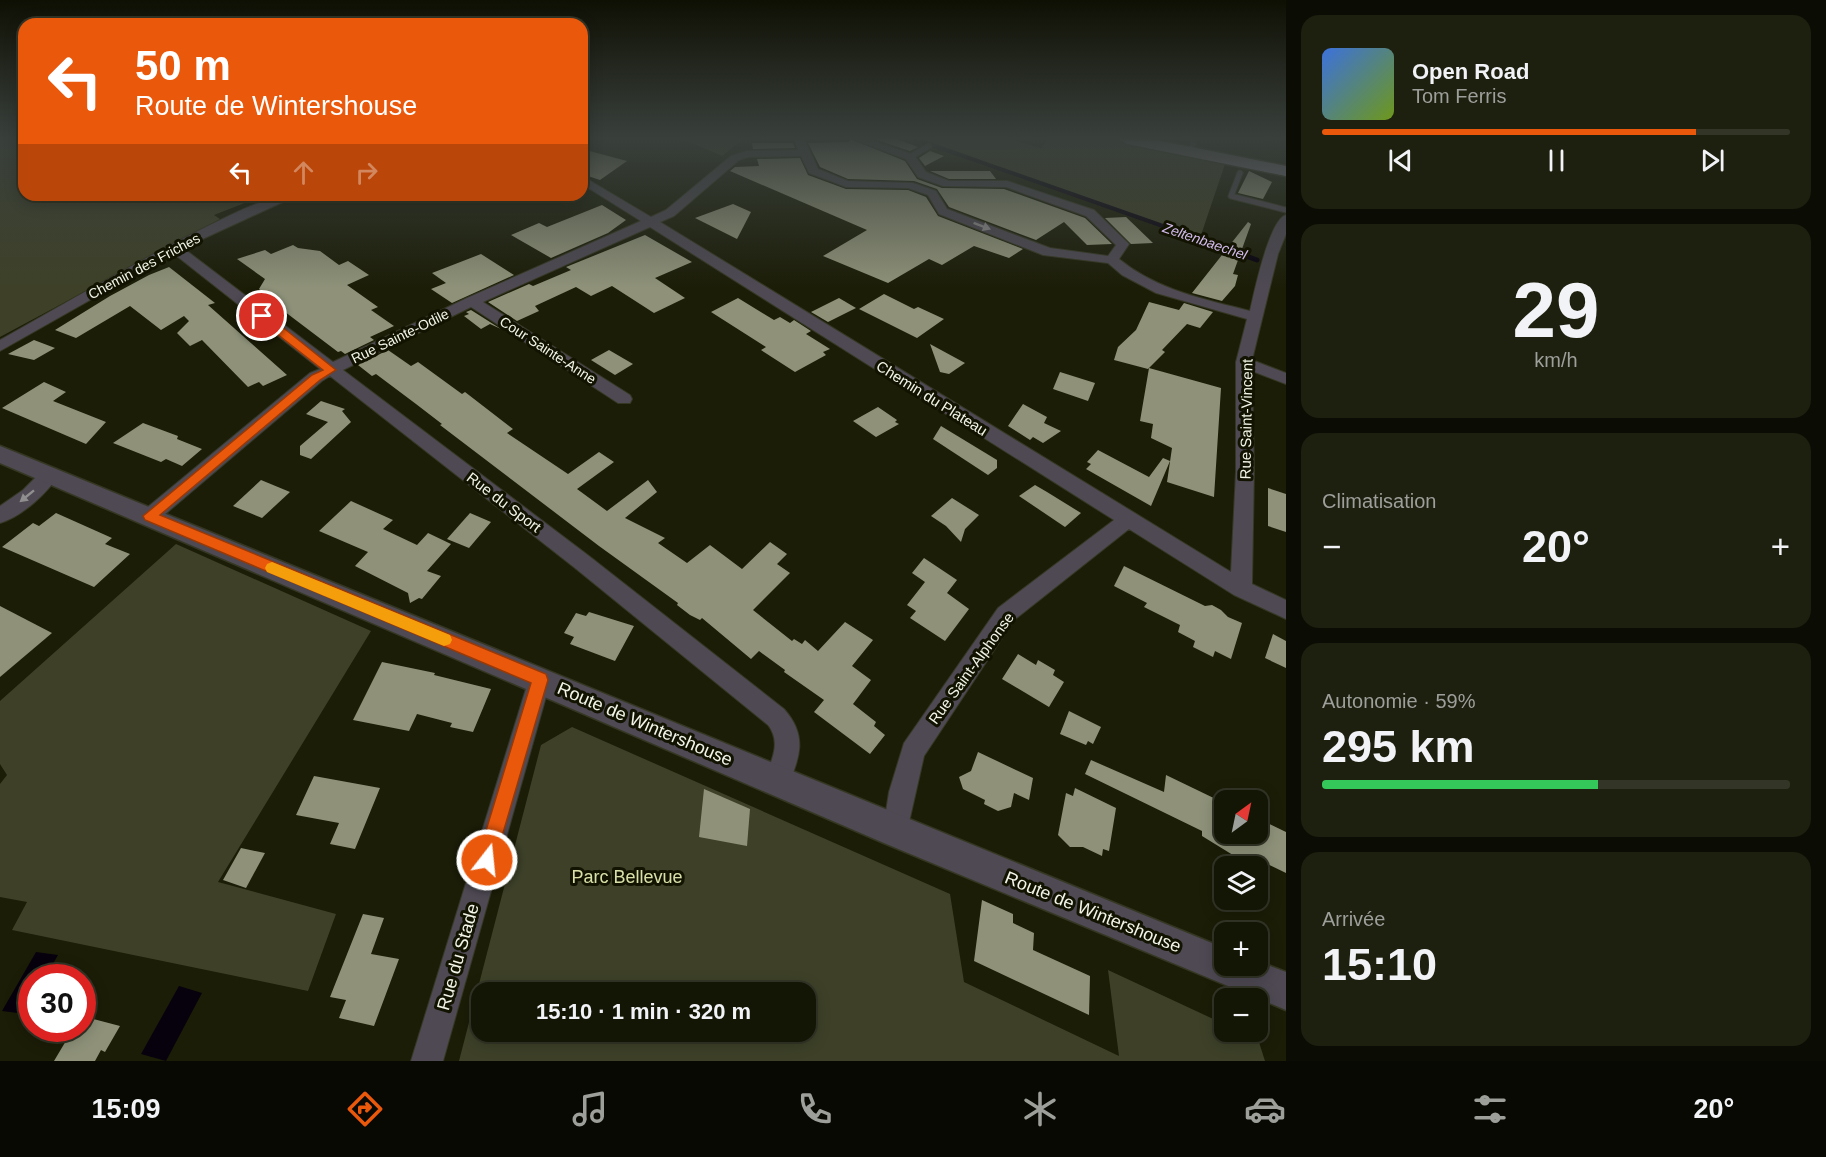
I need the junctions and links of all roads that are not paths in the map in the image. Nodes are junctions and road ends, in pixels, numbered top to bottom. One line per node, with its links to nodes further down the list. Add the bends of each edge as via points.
1 (599, 189): 11 (street, Chemin du Plateau)
2 (700, 189): 11 (street, Rue Sainte-Odile, via 670,213)
3 (919, 189): 7 (street)
4 (942, 189): 7 (street)
5 (1020, 189): 13 (street, via 1090,213 1122,244)
6 (1234, 189): 9 (lane, via 1231,196)
7 (932, 193): 13 (street, one-way to 13, via 943,211 1048,252)
8 (279, 201): 12 (street, Chemin des Friches)
9 (1286, 210)
10 (1286, 219): 15 (street, Rue Saint-Vincent, via 1270,254)
11 (649, 220): 14 (street, Rue Sainte-Odile); 25 (street, Chemin du Plateau)
12 (174, 248): 16 (street, Chemin des Friches); 18 (street, Rue du Sport)
13 (1112, 260): 15 (street, via 1155,286)
14 (472, 301): 18 (street, Rue Sainte-Odile); 20 (street, Cour Sainte-Anne)
15 (1256, 317): 17 (street, Rue Saint-Vincent)
16 (0, 346)
17 (1244, 362): 19 (street); 26 (street, Rue Saint-Vincent)
18 (330, 370): 24 (street, Rue Sainte-Odile); 29 (street, Rue du Sport, via 582,562 776,717 785,726 790,741)
19 (1286, 379)
20 (624, 399)
21 (0, 454): 22 (street, Route de Wintershouse)
22 (50, 474): 23 (street, one-way to 23, via 30,495); 24 (street, Route de Wintershouse)
23 (0, 516)
24 (150, 516): 28 (street, Route de Wintershouse)
25 (1128, 519): 26 (street, Chemin du Plateau); 30 (street, Rue Saint-Alphonse, via 1006,614 913,751)
26 (1241, 589): 27 (street, Chemin du Plateau)
27 (1286, 610)
28 (540, 680): 29 (street, Route de Wintershouse); 34 (street, Rue du Stade)
29 (777, 781): 30 (street, Route de Wintershouse)
30 (896, 831): 31 (street, Route de Wintershouse)
31 (1214, 962)
32 (1248, 976): 33 (street, Route de Wintershouse)
33 (1286, 992)
34 (428, 1061)

